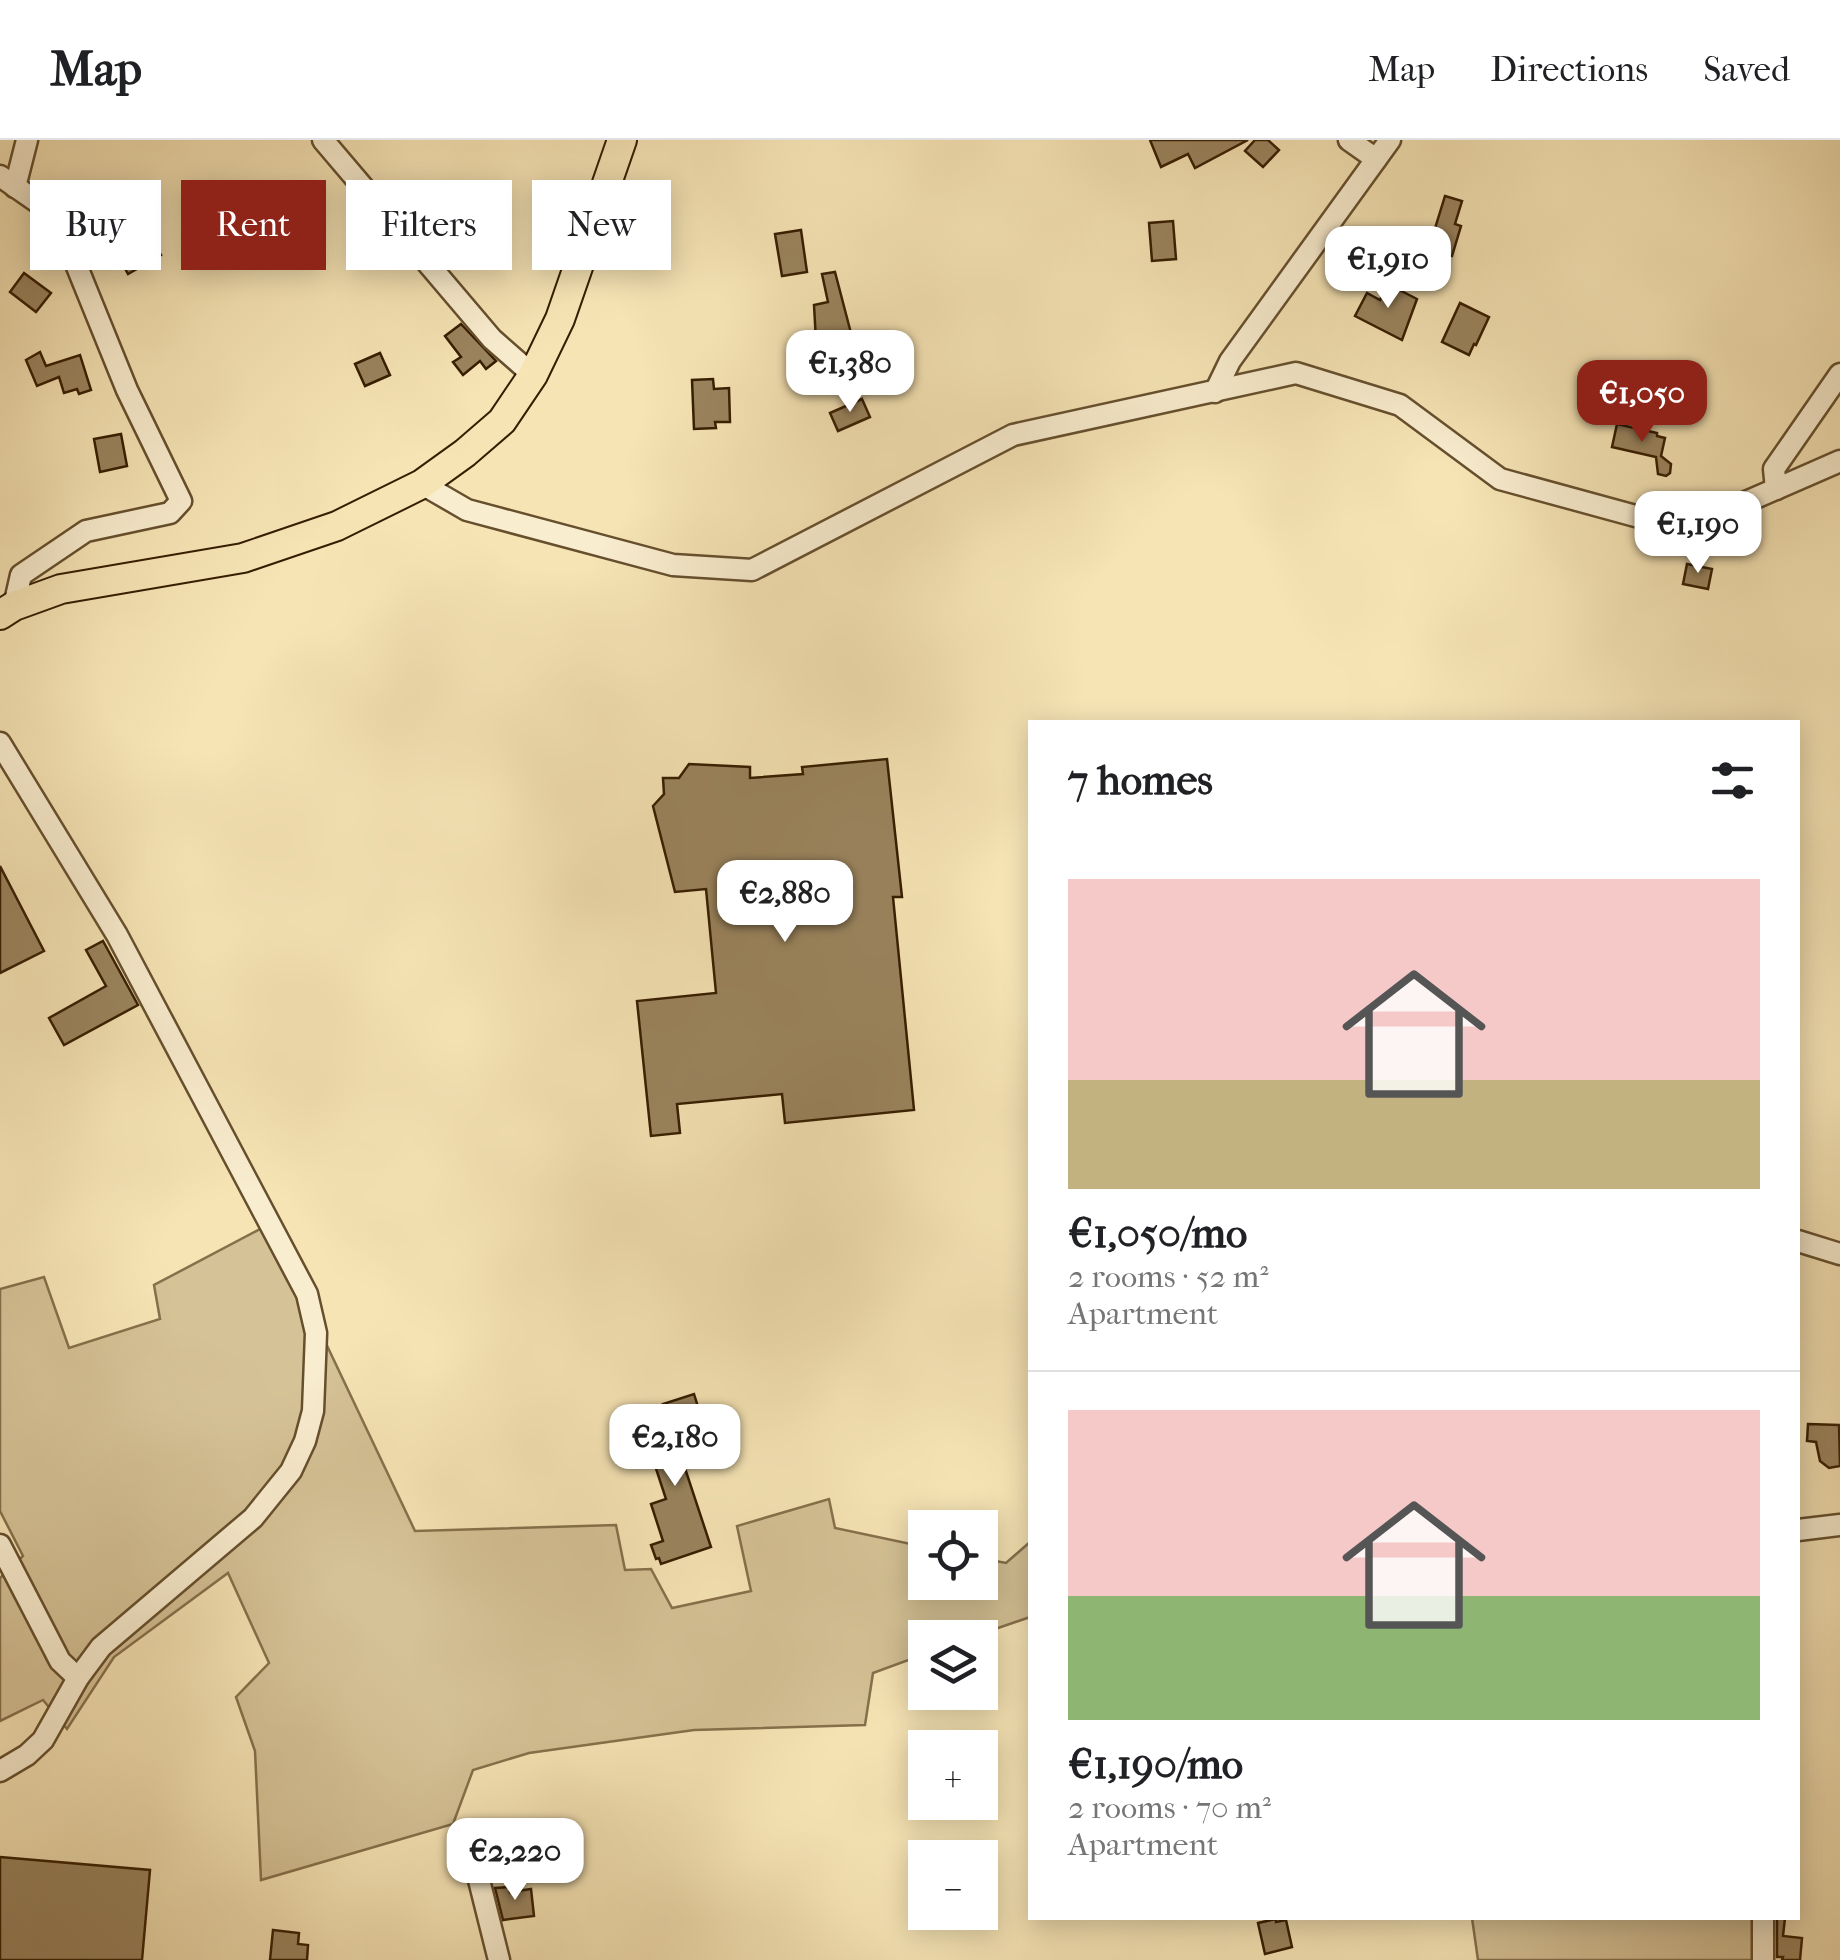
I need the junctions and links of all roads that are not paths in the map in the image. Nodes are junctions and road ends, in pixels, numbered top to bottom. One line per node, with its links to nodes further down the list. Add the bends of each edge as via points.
1 (27, 140): 7 (street)
2 (323, 140): 9 (street, via 492,339)
3 (622, 140): 9 (main road, via 560,320)
4 (1349, 140): 6 (street)
5 (1390, 140): 6 (street)
6 (1376, 159): 10 (street, via 1230,361)
7 (8, 181): 14 (street, via 56,215 127,390 181,501 170,513 86,531 21,575)
8 (1840, 374): 13 (street, via 1774,470)
9 (533, 375): 12 (main road, via 502,421)
10 (1215, 392): 12 (street, via 1013,435 752,570 673,565 467,510); 13 (street, via 1296,372 1400,405 1500,479 1662,523 1706,519)
11 (1840, 461): 13 (street)
12 (422, 484): 14 (main road, via 337,526 242,558 61,589)
13 (1776, 489)
14 (7, 610)
15 (0, 743): 21 (street, via 117,935 308,1294 316,1333 314,1411 290,1471 254,1518 101,1647)
16 (1800, 1242): 17 (street)
17 (1840, 1254)
18 (1840, 1525): 19 (street)
19 (1800, 1530)
20 (0, 1545): 21 (street, via 60,1662)
21 (78, 1678): 22 (street, via 43,1740)
22 (0, 1771)
23 (477, 1872): 25 (street)
24 (1763, 1920): 26 (street)
25 (500, 1960)
26 (1763, 1960)

